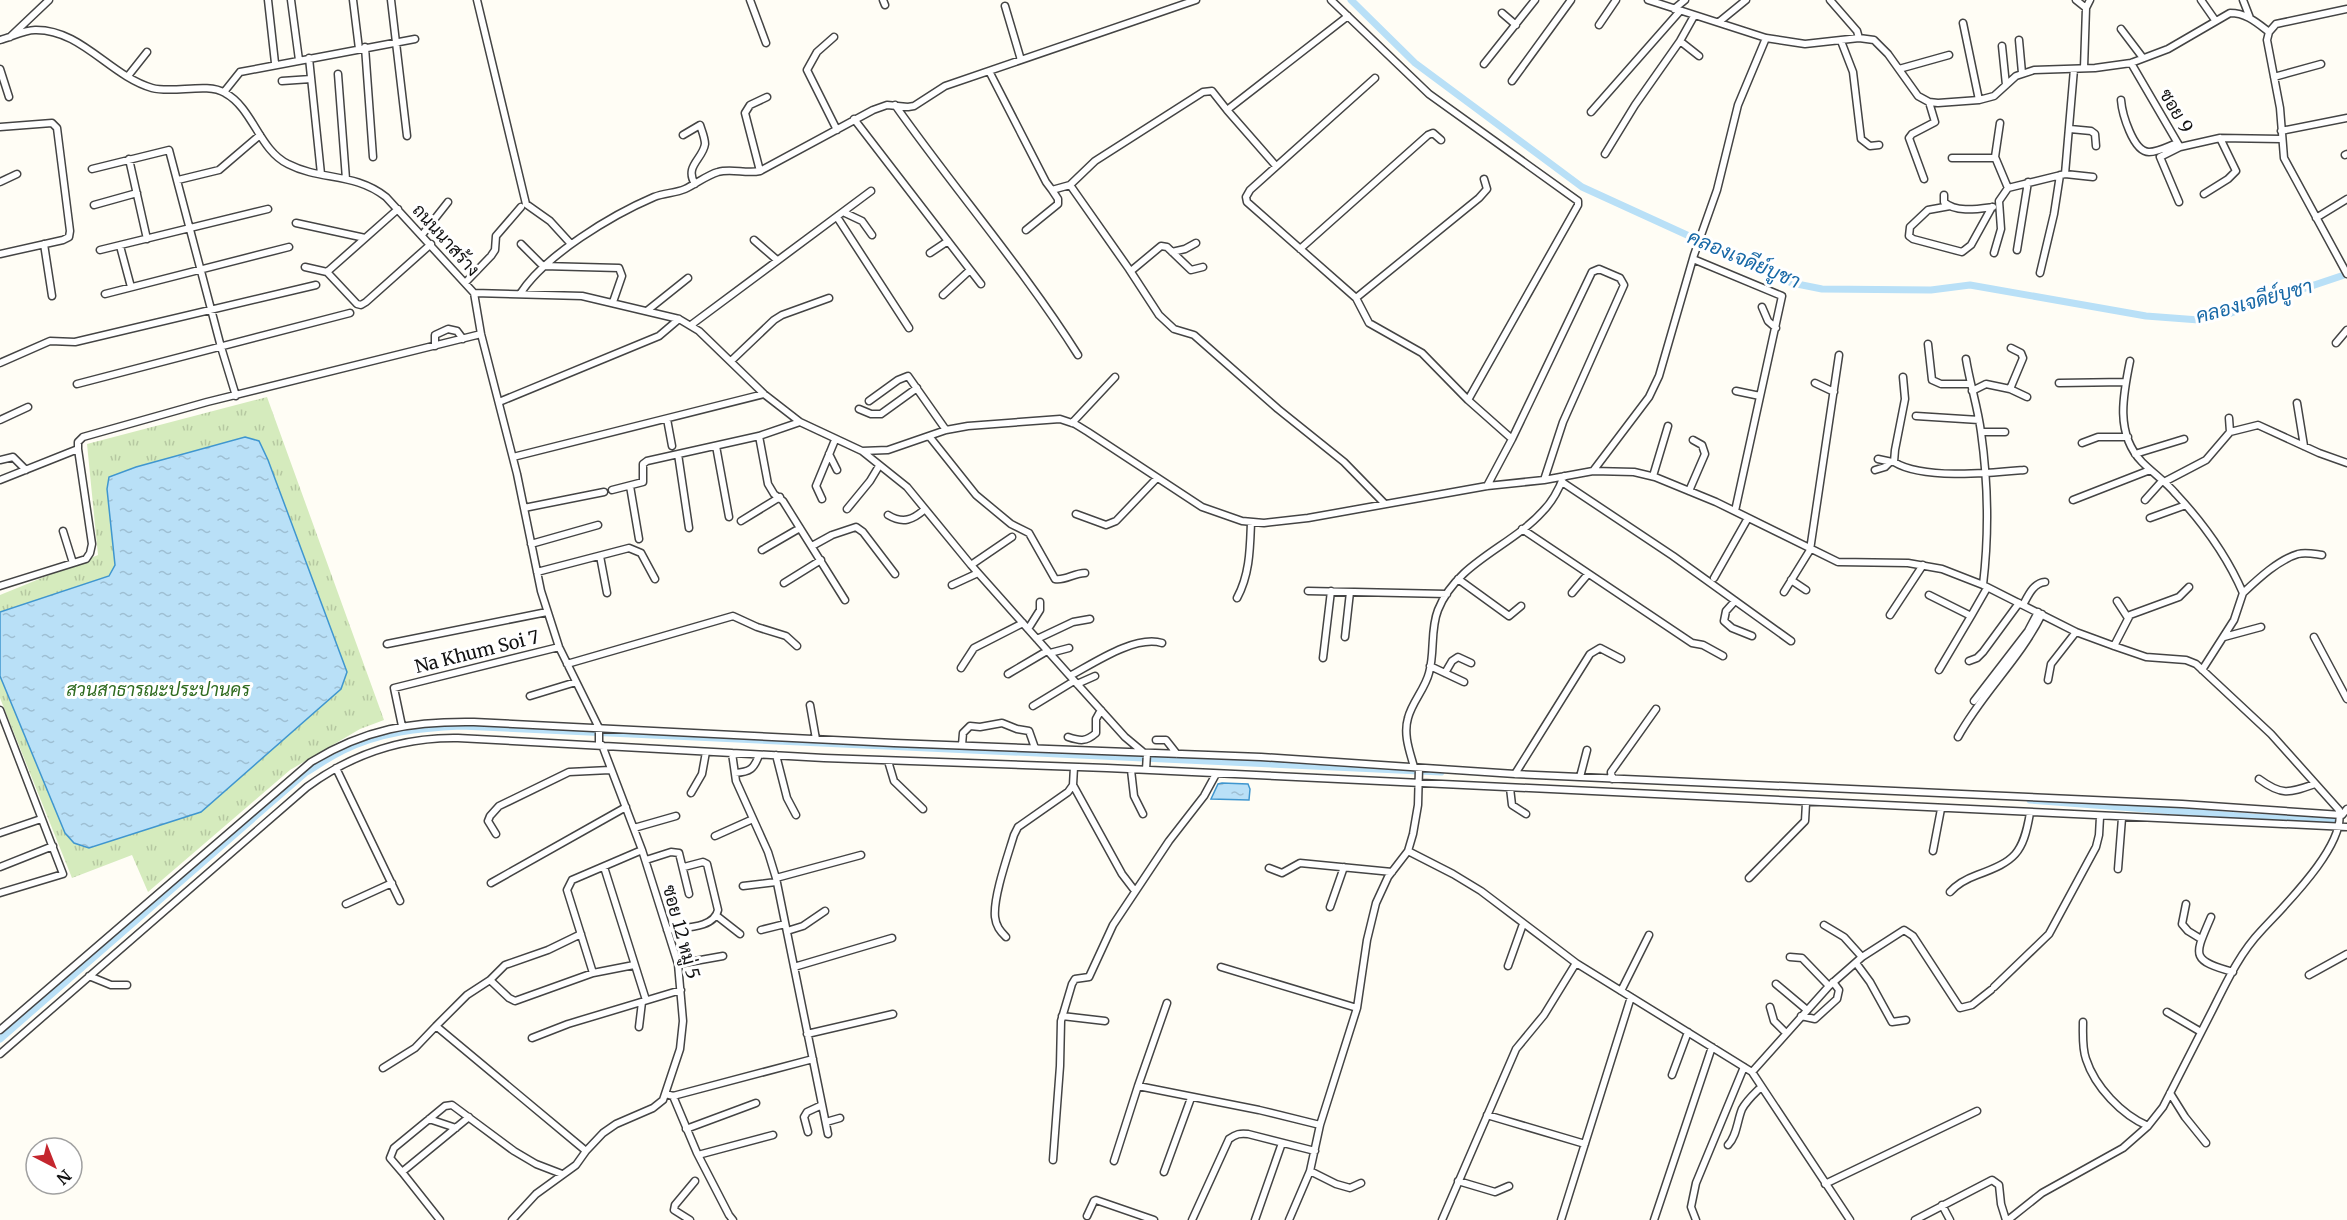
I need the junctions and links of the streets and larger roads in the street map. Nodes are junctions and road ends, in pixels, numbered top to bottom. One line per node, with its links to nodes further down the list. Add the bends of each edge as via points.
1 (49, 0): 38 (street)
2 (268, 0): 57 (street)
3 (353, 0): 49 (street)
4 (391, 0): 46 (street)
5 (477, 0): 152 (street, via 526,204 550,221)
6 (750, 0): 47 (street)
7 (1196, 0): 56 (street)
8 (1331, 0): 27 (street)
9 (1535, 0): 33 (street)
10 (1571, 0): 73 (street)
11 (1616, 0): 34 (street)
12 (1648, 0): 25 (street)
13 (1685, 0): 25 (street)
14 (1746, 0): 31 (street)
15 (1830, 0): 40 (street)
16 (2076, 0): 23 (street)
17 (2090, 0): 23 (street)
18 (2201, 0): 30 (street)
19 (2243, 0): 29 (street)
20 (291, 2): 21 (street); 55 (street)
21 (299, 2)
22 (1005, 6): 56 (street)
23 (2086, 8): 61 (street)
24 (2347, 9): 36 (street, via 2276,24)
25 (1677, 10): 28 (street); 83 (street)
26 (1502, 14): 33 (street)
27 (1348, 16): 82 (street); 223 (street, via 1429,94 1578,201)
28 (1694, 16): 31 (street); 44 (street)
29 (2250, 18): 30 (street, via 2230,13); 36 (street)
30 (2215, 20): 54 (street, via 2168,49)
31 (1719, 22): 39 (street)
32 (1963, 23): 78 (street)
33 (1516, 25): 59 (street)
34 (1599, 25)
35 (2121, 29): 54 (street)
36 (2269, 32): 69 (street)
37 (834, 37): 89 (street, via 817,52 807,70)
38 (8, 38): 42 (street); 68 (street, via 32,30 61,34)
39 (1766, 38): 45 (street, via 1805,44); 162 (street, via 1738,105 1717,190)
40 (1859, 38): 45 (street); 63 (street, via 1878,43)
41 (416, 39): 46 (street)
42 (0, 40)
43 (2019, 40): 66 (street)
44 (1680, 41): 52 (street); 100 (street)
45 (1841, 41): 97 (street, via 1853,72 1861,139 1867,145)
46 (396, 42): 49 (street); 93 (street)
47 (766, 43)
48 (2002, 46): 74 (street)
49 (362, 48): 53 (street); 101 (street)
50 (147, 52): 68 (street)
51 (1949, 55): 63 (street)
52 (1699, 56)
53 (309, 58): 55 (street); 71 (street)
54 (2143, 58): 58 (street)
55 (298, 60): 57 (street)
56 (1021, 60): 65 (street)
57 (275, 63): 75 (street, via 240,72)
58 (2132, 63): 61 (street); 98 (street, ซอย 9)
59 (1484, 64)
60 (2320, 64): 69 (street)
61 (2084, 68): 64 (street)
62 (0, 69): 76 (street)
63 (1899, 69): 80 (street, via 1918,96)
64 (2074, 69): 66 (street); 88 (street)
65 (989, 71): 81 (street, via 945,86 914,106); 121 (street)
66 (2022, 73): 74 (street)
67 (338, 74): 112 (street)
68 (128, 76): 75 (street, via 154,88)
69 (2274, 77): 90 (street)
70 (1375, 78): 105 (street)
71 (311, 79): 72 (street); 109 (street)
72 (282, 81)
73 (1512, 81)
74 (2006, 85): 78 (street, via 1994,96)
75 (224, 92): 91 (street, ถนนนาสร้าง)
76 (9, 97)
77 (767, 97): 107 (street, via 750,105 745,113)
78 (1979, 100): 80 (street)
79 (2121, 100): 98 (street, via 2128,129 2142,150 2147,153)
80 (1929, 102): 114 (street, via 1934,122 1909,138)
81 (895, 105): 85 (street); 202 (street)
82 (1227, 110): 105 (street); 119 (street, via 1212,91 1203,92 1095,161)
83 (1591, 112)
84 (2347, 118): 90 (street)
85 (854, 119): 89 (street); 147 (street)
86 (2000, 123): 103 (street)
87 (0, 127): 149 (street, via 52,123 57,128 70,231 69,237)
88 (2070, 129): 99 (street, via 2091,131); 110 (street)
89 (837, 130): 107 (street)
90 (2281, 131): 95 (street)
91 (260, 135): 109 (street, ถนนนาสร้าง, via 276,158); 115 (street, via 219,170)
92 (683, 135): 118 (street, via 700,125 705,141 692,167)
93 (407, 136)
94 (2220, 138): 95 (street, ซอย 9); 98 (street, ซอย 9); 124 (street, via 2236,171)
95 (2281, 139): 138 (street, via 2284,158)
96 (1441, 140): 155 (street, via 1433,133 1428,135)
97 (1879, 145)
98 (2178, 145): 128 (street, via 2160,157)
99 (2096, 146)
100 (1605, 154)
101 (373, 157)
102 (1952, 158): 103 (street)
103 (1995, 158): 120 (street)
104 (129, 159): 106 (street); 115 (street, via 169,150); 123 (street)
105 (1276, 166): 155 (street, via 1250,190 1246,200)
106 (92, 169)
107 (760, 171): 118 (street, via 718,172)
108 (17, 174): 116 (street)
109 (321, 174): 112 (street, ถนนนาสร้าง)
110 (2062, 175): 111 (street); 117 (street); 172 (street)
111 (2093, 177)
112 (346, 179): 135 (street, ถนนนาสร้าง, via 376,189)
113 (1484, 179): 184 (street, via 1487,189 1479,198)
114 (1924, 179)
115 (178, 180): 140 (street)
116 (0, 182)
117 (2028, 182): 120 (street); 157 (street)
118 (694, 184): 152 (street, via 630,209)
119 (1070, 185): 121 (street); 169 (street)
120 (2008, 188): 131 (street)
121 (1052, 190): 141 (street, via 1058,204)
122 (871, 191): 136 (street)
123 (136, 193): 129 (street); 145 (street)
124 (2204, 194)
125 (1944, 195): 130 (street, via 1944,202)
126 (2347, 199): 138 (street)
127 (448, 202): 142 (street)
128 (2180, 202)
129 (94, 204)
130 (1950, 206): 133 (street); 133 (street, via 1928,210 1910,227 1909,236 1962,252 1971,245)
131 (1999, 206): 133 (street); 161 (street, via 2001,229)
132 (521, 207): 174 (street, via 496,236 491,256)
133 (1992, 207)
134 (268, 209): 140 (street)
135 (398, 209): 142 (street, ถนนนาสร้าง); 144 (street)
136 (843, 212): 137 (street); 143 (street, via 861,221)
137 (837, 217): 163 (street); 192 (street)
138 (2316, 218): 171 (street)
139 (296, 223): 144 (street)
140 (190, 228): 145 (street); 167 (street)
141 (1026, 230)
142 (423, 235): 150 (street, ถนนนาสร้าง)
143 (872, 235)
144 (366, 238): 170 (street)
145 (147, 239): 153 (street)
146 (754, 240): 163 (street)
147 (948, 241): 160 (street); 168 (street)
148 (1196, 243): 158 (street)
149 (44, 244): 159 (street); 182 (street)
150 (431, 244): 170 (street, via 361,305); 174 (street, ถนนนาสร้าง)
151 (521, 244): 164 (street)
152 (571, 244): 164 (street)
153 (120, 246): 156 (street); 177 (street)
154 (290, 247): 167 (street)
155 (1300, 249): 184 (street)
156 (100, 250)
157 (2017, 250)
158 (1172, 252): 166 (street, via 1191,270); 169 (street, via 1161,246)
159 (0, 253)
160 (930, 253)
161 (1994, 253)
162 (1694, 257): 193 (street, via 1779,293 1782,300); 268 (street, via 1655,387)
163 (777, 260): 191 (street)
164 (543, 266): 180 (street); 185 (street, via 619,268 622,276)
165 (305, 267): 170 (street)
166 (1203, 267)
167 (200, 270): 177 (street); 187 (street)
168 (970, 270): 175 (street); 181 (street)
169 (1131, 271): 285 (street, via 1150,304 1168,324 1179,332 1194,335 1344,462)
170 (327, 272)
171 (2346, 272)
172 (2040, 273)
173 (688, 278): 188 (street)
174 (465, 283): 178 (street, ถนนนาสร้าง)
175 (981, 284)
176 (316, 285): 187 (street)
177 (131, 287): 179 (street)
178 (474, 293): 180 (street); 195 (street, ถนนนาสร้าง)
179 (105, 294)
180 (520, 294): 185 (street, via 582,296)
181 (943, 295)
182 (52, 296)
183 (829, 298): 205 (street, via 774,320)
184 (1356, 298): 223 (street, via 1369,323 1422,353)
185 (613, 302): 188 (street)
186 (1762, 307): 193 (street)
187 (213, 310): 199 (street); 207 (street, via 75,342 50,341)
188 (648, 310): 190 (street)
189 (350, 313): 199 (street)
190 (679, 319): 191 (street); 225 (street, via 659,336)
191 (691, 325): 205 (street)
192 (909, 328)
193 (1776, 328): 221 (street)
194 (2347, 330): 197 (street)
195 (481, 334): 196 (street); 225 (street, ถนนนาสร้าง)
196 (463, 339): 200 (street); 200 (street, via 458,331 448,329 435,335)
197 (2336, 343)
198 (1928, 344): 215 (street, via 1932,380)
199 (221, 346): 213 (street); 220 (street)
200 (435, 346): 220 (street)
201 (2011, 348): 216 (street, via 2023,358)
202 (1078, 355)
203 (1839, 355): 218 (street)
204 (1966, 359): 215 (street)
205 (731, 360): 219 (street)
206 (2130, 361): 210 (street)
207 (0, 363)
208 (1115, 377): 235 (street)
209 (1903, 377): 260 (street, via 1905,399)
210 (2126, 382): 212 (street); 243 (street, via 2123,414)
211 (1815, 383): 218 (street)
212 (2059, 383)
213 (76, 384)
214 (917, 388): 224 (street, via 908,376 903,376); 228 (street, via 881,414); 237 (street)
215 (1971, 388): 216 (street, via 1986,384); 233 (street)
216 (2010, 389): 222 (street)
217 (1736, 391): 221 (street)
218 (1834, 392): 308 (street)
219 (764, 394): 231 (street); 234 (street)
220 (236, 396): 252 (street, via 82,437)
221 (1760, 396): 290 (street)
222 (2027, 397)
223 (1468, 400): 244 (street)
224 (869, 401)
225 (499, 402): 257 (street, ถนนนาสร้าง)
226 (2297, 403): 251 (street)
227 (28, 407): 232 (street)
228 (859, 409)
229 (1916, 416): 233 (street)
230 (2229, 418): 240 (street)
231 (667, 419): 249 (street); 257 (street)
232 (0, 420)
233 (1979, 420): 238 (street)
234 (800, 422): 241 (street); 246 (street)
235 (1072, 423): 237 (street, via 1046,419); 271 (street)
236 (1668, 426): 270 (street)
237 (946, 430): 242 (street)
238 (1982, 432): 239 (street); 269 (street)
239 (2005, 432)
240 (2230, 432): 251 (street, via 2258,425); 275 (street, via 2206,460)
241 (759, 436): 250 (street); 281 (street, via 768,484)
242 (929, 436): 253 (street, via 888,450); 317 (street, via 975,495 1029,533 1055,579)
243 (2128, 437): 248 (street, via 2098,437); 256 (street)
244 (1512, 439): 274 (street, via 1592,272 1599,269 1620,278 1624,285 1563,422); 277 (street)
245 (2184, 439): 256 (street)
246 (835, 440): 253 (street); 255 (street)
247 (1693, 440): 279 (street, via 1702,445 1705,454)
248 (2082, 443)
249 (672, 446)
250 (716, 446): 254 (street); 293 (street)
251 (2304, 446): 261 (street)
252 (78, 449): 263 (street); 312 (street, via 92,544 86,559)
253 (862, 452): 262 (street)
254 (678, 454): 276 (street, via 647,461 643,464 643,482); 299 (street)
255 (829, 454): 264 (street); 282 (street, via 816,486)
256 (2135, 454): 267 (street)
257 (513, 457): 287 (street, ถนนนาสร้าง)
258 (1878, 459): 260 (street)
259 (0, 460): 263 (street, via 12,457)
260 (1892, 462): 265 (street); 269 (street, via 1935,472)
261 (2347, 463)
262 (879, 466): 288 (street); 289 (street, via 907,488)
263 (26, 470): 273 (street)
264 (837, 470)
265 (1875, 470)
266 (2024, 470): 269 (street)
267 (2150, 470): 275 (street); 283 (street)
268 (1593, 471): 270 (street); 272 (street)
269 (1984, 473): 328 (street)
270 (1653, 476): 279 (street)
271 (1157, 478): 291 (street, via 1116,521 1106,525); 297 (street, via 1202,507)
272 (1563, 479): 274 (street); 301 (street, via 1543,512); 342 (street)
273 (0, 480)
274 (1544, 480): 277 (street)
275 (2163, 482): 284 (street); 286 (street)
276 (630, 486): 278 (street); 304 (street)
277 (1487, 486): 285 (street)
278 (612, 490)
279 (1689, 491): 290 (street)
280 (604, 492): 287 (street)
281 (780, 497): 296 (street); 300 (street)
282 (822, 500)
283 (2073, 500)
284 (2145, 500)
285 (1385, 504): 297 (street, via 1308,518)
286 (2186, 505): 295 (street); 337 (street, via 2220,549)
287 (524, 508): 305 (street, ถนนนาสร้าง)
288 (847, 509)
289 (925, 509): 292 (street, via 905,521); 313 (street)
290 (1735, 511): 294 (street)
291 (1076, 514)
292 (888, 515)
293 (729, 517)
294 (1748, 518): 308 (street); 320 (street)
295 (2150, 518)
296 (741, 521)
297 (1251, 522): 340 (street, via 1246,576)
298 (598, 525): 305 (street)
299 (689, 528)
300 (800, 528): 306 (street); 307 (street)
301 (1522, 529): 319 (street); 322 (street)
302 (63, 531): 312 (street)
303 (1012, 537): 313 (street)
304 (639, 539)
305 (531, 544): 315 (street, ถนนนาสร้าง)
306 (812, 546): 311 (street); 318 (street, via 856,527)
307 (762, 550)
308 (1810, 550): 314 (street, via 1838,562); 323 (street)
309 (2322, 555): 337 (street, via 2297,554)
310 (600, 556): 315 (street); 321 (street, via 635,549); 335 (street)
311 (820, 560): 325 (street); 341 (street)
312 (73, 563): 327 (street)
313 (971, 565): 316 (street)
314 (1923, 565): 328 (street, via 1956,573); 349 (street)
315 (537, 572): 347 (street, ถนนนาสร้าง)
316 (978, 573): 326 (street); 353 (street)
317 (1085, 573)
318 (895, 574)
319 (1588, 574): 336 (street); 369 (street, via 1692,643)
320 (1714, 578)
321 (655, 579)
322 (1458, 579): 338 (street); 346 (street, via 1509,616)
323 (1791, 580): 330 (street); 334 (street)
324 (2045, 582): 345 (street, via 2036,585)
325 (784, 583)
326 (952, 585)
327 (0, 586)
328 (1985, 586): 345 (street); 350 (street)
329 (2189, 587): 351 (street, via 2179,597)
330 (1806, 590)
331 (1308, 591): 332 (street)
332 (1332, 591): 333 (street); 370 (street)
333 (1350, 592): 338 (street); 356 (street)
334 (1784, 592)
335 (607, 593)
336 (1572, 593)
337 (2243, 593): 358 (street)
338 (1447, 594): 375 (street, via 1433,629)
339 (1929, 595): 350 (street)
340 (1237, 598)
341 (845, 600)
342 (1735, 601): 357 (street, via 1726,611 1724,621); 361 (street)
343 (2116, 601): 351 (street)
344 (1040, 602): 353 (street, via 1040,610)
345 (2021, 604): 348 (street); 372 (street, via 1983,652)
346 (1521, 606)
347 (547, 612): 363 (street); 366 (street, ถนนนาสร้าง)
348 (2040, 613): 355 (street); 388 (street); 397 (street, via 2027,642 1985,694)
349 (1890, 615)
350 (1971, 616): 377 (street)
351 (2128, 618): 365 (street)
352 (1090, 619): 360 (street, via 1073,622)
353 (1025, 626): 360 (street); 376 (street, via 974,648)
354 (2261, 627): 358 (street)
355 (2076, 632): 365 (street); 382 (street, via 2051,664)
356 (1345, 636)
357 (1752, 636)
358 (2224, 637): 378 (street)
359 (2314, 637): 387 (street)
360 (1037, 639): 368 (street)
361 (1791, 640)
362 (1162, 643): 383 (street, via 1154,640 1110,655)
363 (387, 644)
364 (797, 646): 374 (street, via 786,636 733,616)
365 (2114, 646): 378 (street, via 2146,657 2186,660)
366 (559, 647): 374 (street, ถนนนาสร้าง); 394 (street, Na Khum Soi 7, via 394,688)
367 (1070, 648): 368 (street)
368 (1048, 652): 380 (street); 383 (street)
369 (1723, 656)
370 (1323, 658)
371 (1622, 659): 419 (street, via 1599,648 1590,654)
372 (1969, 661)
373 (1471, 663): 379 (street, via 1458,657)
374 (567, 664): 384 (street, ถนนนาสร้าง)
375 (1430, 666): 379 (street); 414 (street, via 1408,718 1408,743)
376 (961, 668)
377 (1939, 670)
378 (2202, 670): 424 (street, via 2271,734)
379 (1445, 673): 385 (street)
380 (1008, 674)
381 (1095, 676): 383 (street)
382 (2048, 680)
383 (1074, 681): 390 (street); 393 (street)
384 (576, 682): 386 (street); 395 (street, ถนนนาสร้าง)
385 (1464, 682)
386 (530, 696)
387 (2347, 699)
388 (1974, 701)
389 (810, 705): 398 (street)
390 (1033, 706)
391 (1656, 709): 421 (street, via 1611,772)
392 (0, 710): 440 (street)
393 (1101, 710): 396 (street, via 1096,734 1080,741); 406 (street)
394 (402, 726): 395 (street, via 454,722); 523 (street, via 354,739 306,766)
395 (599, 729): 398 (street); 400 (street)
396 (1068, 737)
397 (1958, 737)
398 (816, 739): 401 (street)
399 (1156, 740): 407 (street, via 1166,740)
400 (600, 743): 404 (street); 412 (street, via 428,739 375,750); 415 (street, ซอย 12 หมู่ 5)
401 (962, 745): 402 (street); 402 (street, via 963,733 970,726 1002,723 1029,730)
402 (1035, 748): 406 (street)
403 (1587, 750): 420 (street)
404 (706, 752): 405 (street); 427 (street, via 702,774)
405 (732, 753): 408 (street); 417 (street)
406 (1146, 754): 407 (street); 413 (street)
407 (1177, 754): 414 (street)
408 (759, 755): 409 (street); 417 (street, via 752,769)
409 (776, 756): 410 (street); 436 (street, via 787,798)
410 (888, 761): 411 (street); 430 (street, via 894,781)
411 (1074, 767): 416 (street); 425 (street)
412 (336, 768): 463 (street); 501 (street, via 307,787)
413 (1147, 768): 416 (street); 418 (street)
414 (1417, 768): 419 (street); 423 (street)
415 (610, 770): 429 (street, ซอย 12 หมู่ 5); 445 (street, via 569,772 499,806 488,821)
416 (1131, 770): 434 (street, via 1134,796)
417 (735, 773): 441 (street)
418 (1216, 774): 423 (street); 465 (street)
419 (1515, 774): 420 (street)
420 (1580, 777): 421 (street)
421 (1612, 779): 432 (street)
422 (2259, 779): 424 (street, via 2288,792)
423 (1418, 782): 426 (street); 449 (street, via 1419,805)
424 (2315, 784): 432 (street)
425 (1073, 785): 465 (street); 485 (street, via 1065,795 1018,827 1014,835 995,915)
426 (1510, 788): 428 (street); 435 (street, via 1512,805)
427 (691, 794)
428 (1806, 803): 431 (street); 460 (street, via 1805,821)
429 (626, 807): 443 (street, ซอย 12 หมู่ 5); 462 (street)
430 (923, 809)
431 (1941, 809): 433 (street); 450 (street)
432 (2346, 811): 442 (street)
433 (2030, 813): 438 (street); 466 (street, via 2026,835 2016,856 1959,883)
434 (1143, 814)
435 (1526, 814)
436 (796, 815)
437 (676, 816): 443 (street)
438 (2100, 817): 439 (street); 490 (street, via 2096,847 2049,934 1972,1005 1960,1008 1913,936 1904,930)
439 (2122, 818): 442 (street); 458 (street)
440 (41, 819): 444 (street); 447 (street)
441 (753, 819): 446 (street); 461 (street)
442 (2345, 827): 498 (street, via 2332,855 2249,943)
443 (634, 828): 448 (street, ซอย 12 หมู่ 5)
444 (0, 833)
445 (496, 834)
446 (715, 836)
447 (52, 846): 453 (street); 467 (street, via 63,874)
448 (642, 850): 452 (street, ซอย 12 หมู่ 5); 454 (street)
449 (1408, 851): 459 (street); 476 (street, via 1481,891)
450 (1933, 851)
451 (861, 855): 461 (street)
452 (645, 860): 455 (street, via 676,852 682,856); 479 (street, ซอย 12 หมู่ 5)
453 (0, 867)
454 (604, 867): 481 (street, via 568,885); 494 (street)
455 (684, 867): 468 (street); 474 (street, via 707,864)
456 (1344, 867): 457 (street, via 1300,863 1282,873); 459 (street); 472 (street)
457 (1269, 868)
458 (2118, 869)
459 (1392, 872): 512 (street, via 1376,903)
460 (1749, 878)
461 (776, 880): 464 (street); 478 (street)
462 (491, 882)
463 (392, 883): 469 (street); 470 (street)
464 (742, 886)
465 (1135, 891): 516 (street, via 1110,930 1089,977 1075,979 1072,984)
466 (1950, 892)
467 (0, 893)
468 (689, 894)
469 (400, 901)
470 (346, 904)
471 (2186, 904): 486 (street, via 2182,924)
472 (1330, 907)
473 (825, 911): 478 (street, via 803,926)
474 (717, 916): 479 (street, via 708,923); 482 (street)
475 (2211, 917): 486 (street)
476 (1523, 924): 491 (street); 495 (street)
477 (1824, 925): 490 (street, via 1844,937)
478 (786, 928): 480 (street); 496 (street)
479 (667, 930): 493 (street, ซอย 12 หมู่ 5)
480 (761, 930)
481 (581, 934): 499 (street); 502 (street, via 505,965)
482 (740, 934)
483 (1649, 934): 507 (street)
484 (892, 938): 496 (street)
485 (1006, 938)
486 (2201, 939): 498 (street, via 2201,959)
487 (2347, 954): 500 (street)
488 (723, 956): 493 (street)
489 (1790, 957): 504 (street, via 1802,958)
490 (1863, 957): 492 (street)
491 (1576, 963): 507 (street); 544 (street, via 1544,1015 1516,1049)
492 (1856, 963): 504 (street); 518 (street, via 1892,1022)
493 (678, 964): 506 (street, ซอย 12 หมู่ 5)
494 (634, 965): 499 (street); 509 (street)
495 (1508, 966)
496 (794, 967): 526 (street)
497 (1221, 967): 512 (street)
498 (2233, 972): 525 (street)
499 (593, 973): 502 (street, via 515,1001)
500 (2309, 975)
501 (89, 976): 505 (street, via 111,985); 530 (street)
502 (490, 980): 521 (street)
503 (1776, 984): 513 (street)
504 (1831, 984): 513 (street); 517 (street, via 1839,990 1837,999 1815,1019)
505 (127, 985)
506 (681, 990): 509 (street); 539 (street, ซอย 12 หมู่ 5, via 681,1049 671,1072)
507 (1621, 991): 508 (street)
508 (1631, 997): 524 (street); 558 (street)
509 (644, 1001): 522 (street); 528 (street)
510 (1167, 1003): 536 (street)
511 (1770, 1007): 527 (street, via 1774,1021)
512 (1356, 1008): 549 (street)
513 (1807, 1010): 517 (street)
514 (2167, 1012): 525 (street)
515 (893, 1014): 526 (street)
516 (1062, 1016): 519 (street); 563 (street)
517 (1801, 1017): 527 (street)
518 (1906, 1020)
519 (1105, 1021)
520 (2083, 1022): 550 (street, via 2084,1050 2091,1069 2118,1107)
521 (436, 1026): 533 (street, via 415,1048); 560 (street)
522 (639, 1027)
523 (0, 1030)
524 (1688, 1032): 529 (street); 535 (street)
525 (2201, 1032): 538 (street)
526 (807, 1034): 531 (street)
527 (1786, 1034): 534 (street)
528 (532, 1038)
529 (1712, 1047): 532 (street); 588 (street)
530 (0, 1054)
531 (813, 1059): 539 (street); 542 (street)
532 (1744, 1067): 534 (street); 589 (street, via 1696,1183 1691,1207)
533 (383, 1068)
534 (1752, 1072): 537 (street)
535 (1672, 1076)
536 (1138, 1086): 540 (street); 564 (street)
537 (1761, 1087): 559 (street, via 1742,1110); 572 (street)
538 (2170, 1093): 550 (street); 557 (street)
539 (669, 1095): 552 (street); 560 (street, via 658,1105 616,1124)
540 (1191, 1098): 549 (street); 567 (street)
541 (756, 1103): 552 (street)
542 (822, 1105): 548 (street); 553 (street, via 804,1117)
543 (1977, 1111): 572 (street)
544 (1487, 1115): 558 (street); 570 (street)
545 (469, 1117): 547 (street, via 452,1105); 551 (street); 568 (street, via 520,1155)
546 (840, 1118): 548 (street)
547 (429, 1119): 551 (street); 566 (street, via 390,1153 392,1162)
548 (826, 1122): 554 (street)
549 (1320, 1125): 561 (street)
550 (2148, 1126): 577 (street, via 2123,1148 2042,1193)
551 (456, 1128): 566 (street)
552 (686, 1129): 562 (street)
553 (808, 1132)
554 (828, 1134)
555 (773, 1135): 562 (street)
556 (1282, 1143): 561 (street); 583 (street, via 1239,1133 1229,1139); 584 (street)
557 (2206, 1143)
558 (1585, 1144): 587 (street)
559 (1728, 1145)
560 (586, 1150): 568 (street, via 576,1165)
561 (1314, 1151): 565 (street)
562 (698, 1155): 581 (street)
563 (1053, 1160)
564 (1114, 1161)
565 (1310, 1170): 571 (street, via 1350,1188); 585 (street)
566 (402, 1172): 578 (street)
567 (1164, 1172)
568 (562, 1174): 579 (street)
569 (695, 1181): 580 (street, via 674,1210)
570 (1458, 1181): 573 (street, via 1495,1192); 586 (street)
571 (1361, 1183)
572 (1825, 1184): 590 (street)
573 (1509, 1186)
574 (1942, 1205): 577 (street, via 1992,1180 1999,1185 2001,1204); 591 (street); 592 (street)
575 (1088, 1216): 576 (street, via 1096,1200)
576 (1135, 1217): 582 (street)
577 (2009, 1219)
578 (440, 1220)
579 (512, 1220)
580 (690, 1220)
581 (733, 1220)
582 (1154, 1220)
583 (1192, 1220)
584 (1255, 1220)
585 (1289, 1220)
586 (1442, 1220)
587 (1561, 1220)
588 (1654, 1220)
589 (1696, 1220)
590 (1850, 1220)
591 (1915, 1220)
592 (1950, 1220)

